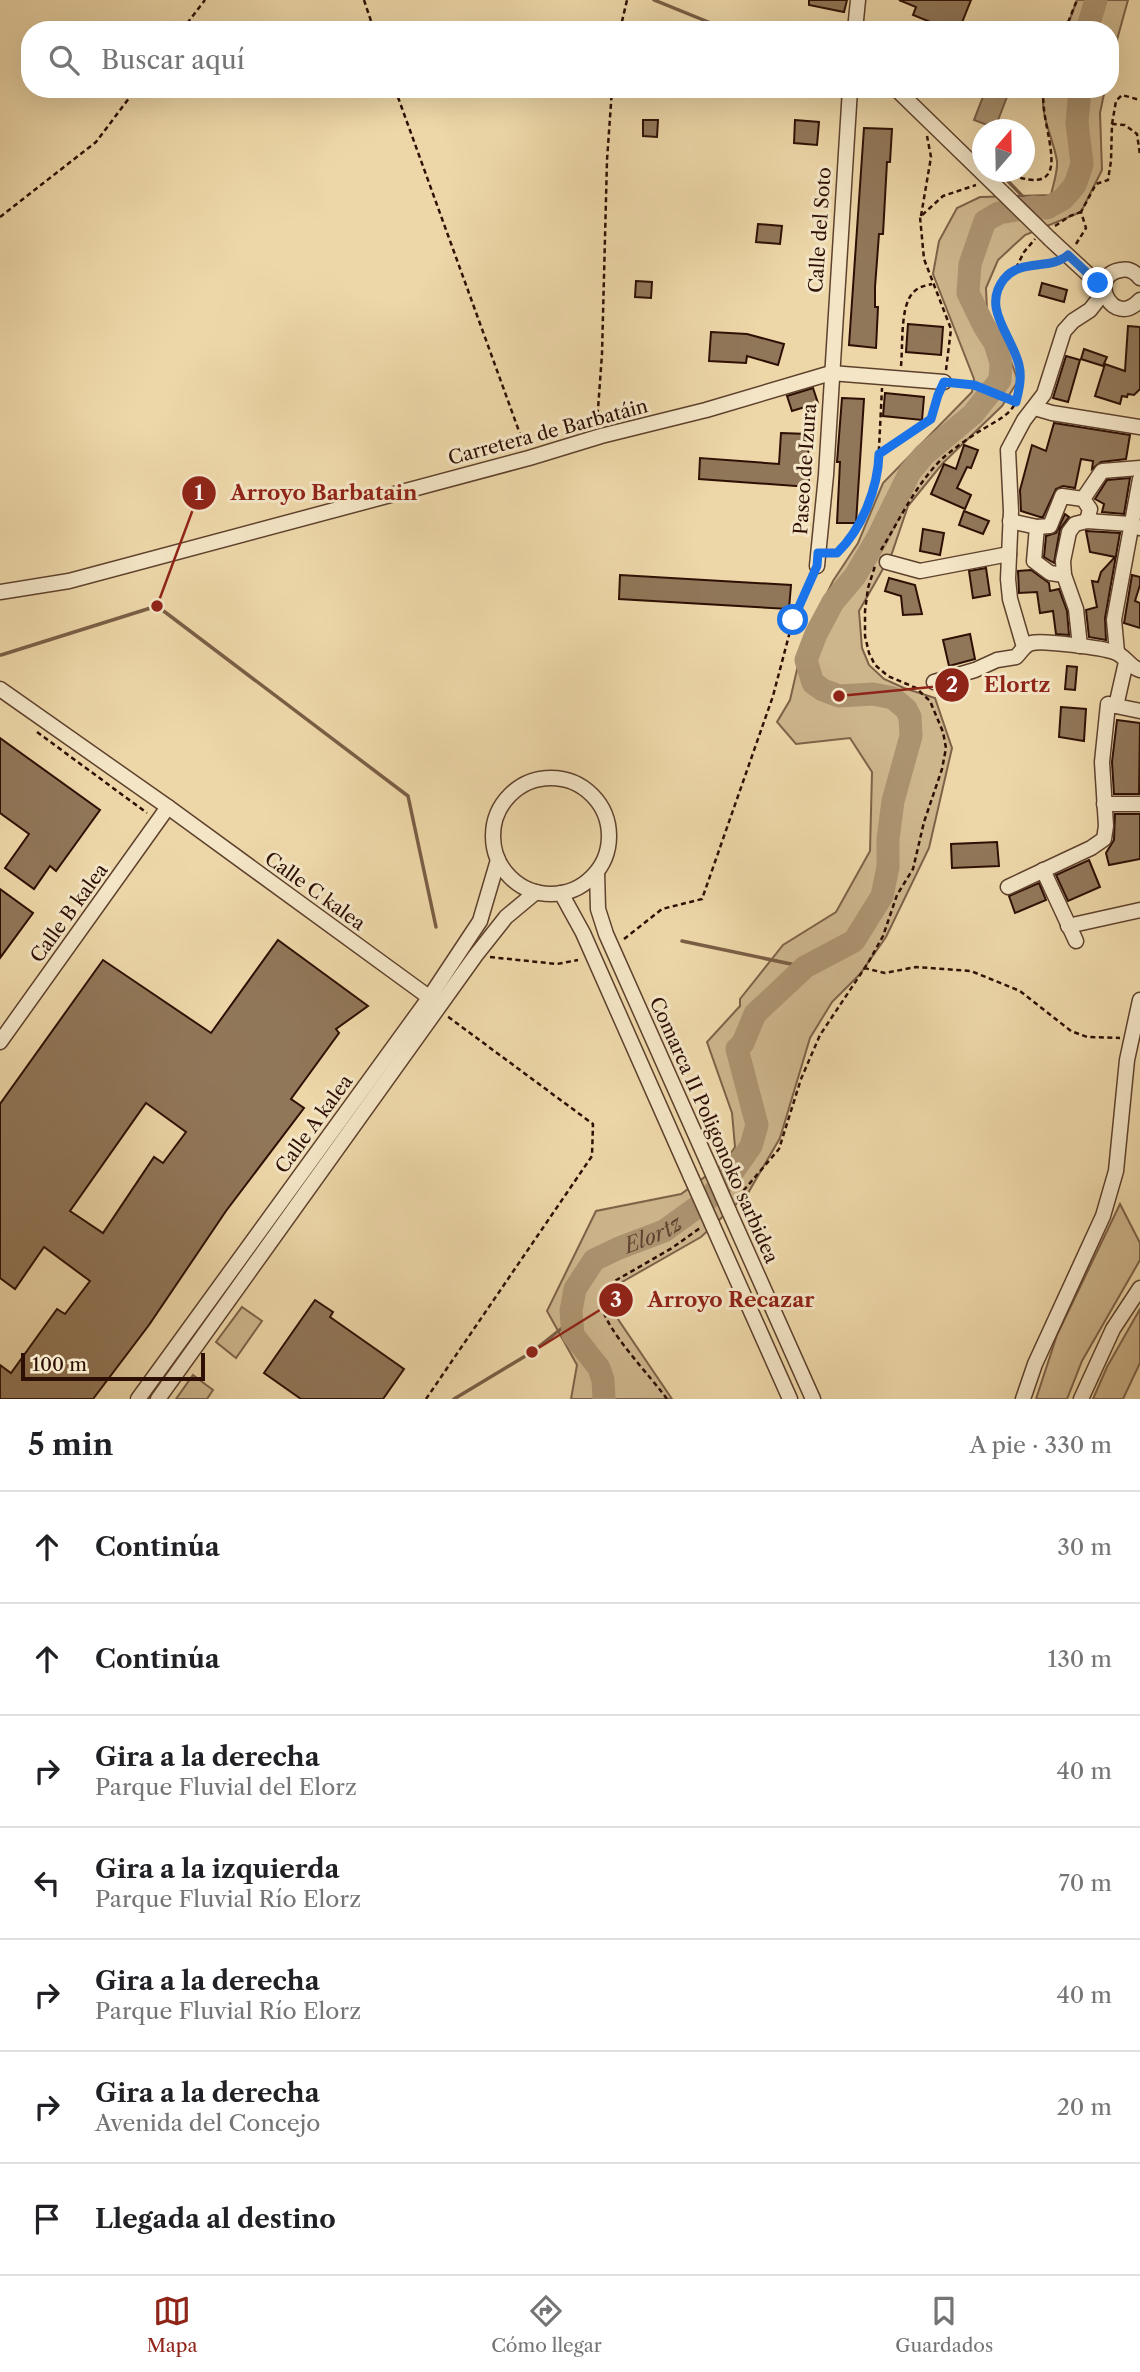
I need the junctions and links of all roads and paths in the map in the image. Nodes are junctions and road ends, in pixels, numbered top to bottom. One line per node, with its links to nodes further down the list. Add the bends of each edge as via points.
1 (205, 0): 6 (path)
2 (364, 0): 7 (path)
3 (627, 0): 8 (path)
4 (858, 0): 9 (street)
5 (1077, 0): 10 (path)
6 (189, 21)
7 (371, 21)
8 (622, 21)
9 (856, 21)
10 (1069, 21)
11 (129, 98): 27 (path, via 96,142)
12 (398, 98): 48 (path)
13 (611, 98): 46 (path, via 596,422)
14 (848, 98): 39 (street, Calle del Soto)
15 (905, 98): 20 (street)
16 (1042, 98): 24 (path, via 1051,144 1050,168 1047,176)
17 (1118, 98): 21 (path)
18 (1119, 98): 19 (path)
19 (1140, 100)
20 (931, 123): 23 (street); 28 (path, via 927,134 929,177)
21 (1112, 124): 22 (path, via 1125,125 1137,134); 30 (path, via 1108,180 1096,184 1081,212 1086,228)
22 (1140, 155)
23 (972, 163)
24 (1035, 181)
25 (981, 182): 28 (path, via 943,196)
26 (991, 182): 30 (street, bridge)
27 (0, 217)
28 (920, 217): 34 (path, via 924,260)
29 (1140, 258): 31 (street)
30 (1073, 259): 32 (street); 35 (street); 43 (path, via 1016,268 994,297 995,312 1019,364)
31 (1127, 270): 32 (street); 33 (street)
32 (1112, 273): 35 (street)
33 (1140, 278)
34 (932, 284): 41 (path, via 919,287 906,305); 42 (path, via 950,329)
35 (1104, 290): 36 (street); 38 (street)
36 (1115, 306): 37 (street); 38 (street)
37 (1137, 306)
38 (1090, 310): 44 (street, via 1064,331)
39 (831, 373): 40 (street, Carretera de Barbatáin); 46 (street, Carretera de Barbatáin); 58 (street, Paseo de Izura)
40 (882, 378): 41 (street, Carretera de Barbatáin); 47 (path)
41 (900, 380): 42 (street, Carretera de Barbatáin)
42 (944, 382): 43 (path, via 974,385); 47 (path, via 931,419)
43 (1016, 402): 57 (path, via 1005,416 939,462 900,516)
44 (1035, 408): 45 (street); 53 (street, via 1008,450)
45 (1140, 427)
46 (601, 436): 48 (street, Carretera de Barbatáin)
47 (879, 454): 58 (path, via 873,491 850,541 837,553)
48 (529, 458): 60 (street, Carretera de Barbatáin, via 69,581)
49 (1140, 468): 51 (street, via 1102,471)
50 (1140, 479): 54 (street)
51 (1083, 499): 52 (street, via 1090,509); 55 (street, via 1062,496 1050,526)
52 (1087, 521): 54 (street); 59 (street, via 1075,524 1069,532)
53 (1010, 522): 55 (street); 56 (street)
54 (1135, 526): 63 (street, via 1114,620)
55 (1037, 527): 59 (street, via 1034,561)
56 (1009, 554): 57 (street, via 920,570); 62 (street, via 1010,599)
57 (881, 558): 88 (path, via 865,611 869,653 888,676 916,688 930,701 946,748 913,869 864,968 885,973 916,967 971,971 1020,991 1071,1031 1087,1037)
58 (818, 560): 82 (path, via 793,620 773,696 702,899 662,909)
59 (1063, 575): 61 (street, via 1076,609)
60 (0, 592)
61 (1080, 646): 62 (street, via 1032,642); 63 (street)
62 (1024, 647): 65 (street, via 1016,657)
63 (1122, 657): 64 (street); 67 (street)
64 (1140, 670)
65 (934, 682)
66 (0, 689): 72 (street, Calle C kalea)
67 (1116, 706): 68 (street); 70 (street, via 1108,705 1102,762)
68 (1140, 711)
69 (29, 727): 73 (path)
70 (1104, 804): 71 (street); 75 (street, via 1104,838)
71 (1140, 804)
72 (168, 807): 73 (street, Calle B kalea); 87 (street, Calle C kalea)
73 (159, 821): 89 (street, Calle B kalea)
74 (498, 860): 76 (street, via 493,832 501,805 530,781 567,780 598,801 607,818 610,836); 78 (street, via 520,886); 87 (street, Calle A kalea, via 480,921)
75 (1043, 870): 77 (street); 81 (street)
76 (597, 872): 79 (street, via 581,886); 95 (street, Comarca II Poligonoko sarbidea, bridge, via 598,909 606,934)
77 (1008, 887)
78 (536, 892): 79 (street); 84 (street, Calle A kalea, via 506,917)
79 (561, 893): 94 (street, Comarca II Poligonoko sarbidea, bridge, via 583,933)
80 (1140, 910): 81 (street)
81 (1068, 926): 83 (street)
82 (624, 939)
83 (1076, 941)
84 (476, 955): 85 (path, via 557,964); 87 (street, Calle A kalea)
85 (578, 960)
86 (1140, 1000): 88 (street)
87 (435, 1002): 91 (street, Calle A kalea); 92 (street, Calle A kalea); 93 (path, via 449,1019 593,1124 592,1156)
88 (1131, 1037): 96 (street, via 1116,1171 1103,1216)
89 (0, 1042)
90 (1140, 1288): 97 (street, via 1113,1329)
91 (138, 1399)
92 (158, 1399)
93 (426, 1399)
94 (790, 1399)
95 (813, 1399)
96 (1023, 1399)
97 (1081, 1399)

